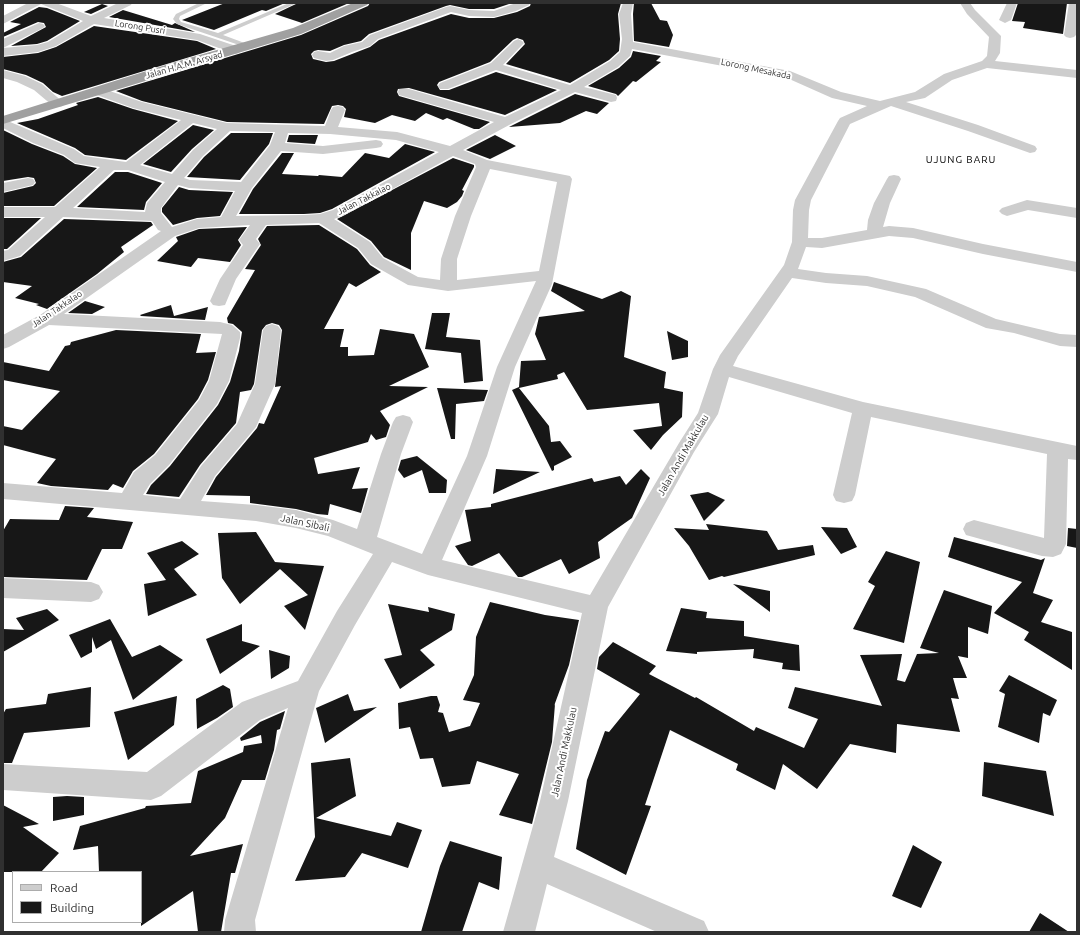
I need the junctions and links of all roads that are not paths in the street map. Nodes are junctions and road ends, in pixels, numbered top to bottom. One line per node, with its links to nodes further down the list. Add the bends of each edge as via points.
1 (36, 3): 14 (street)
2 (46, 3): 12 (street, Lorong Pusri)
3 (127, 3): 12 (street)
4 (204, 3): 16 (lane, via 178,15 176,19 179,23)
5 (294, 3): 16 (lane)
6 (363, 3): 21 (highway, Jalan H.A.M. Arsyad, via 297,31)
7 (525, 3): 24 (street, via 512,10 494,14 450,9 374,37 366,44 333,56)
8 (628, 3): 20 (street, via 625,14)
9 (966, 3): 25 (street, via 971,12 996,36 994,53)
10 (1012, 3): 13 (street)
11 (1074, 3): 17 (street)
12 (92, 20): 22 (street, Lorong Pusri, via 200,37); 23 (street, via 46,46)
13 (1005, 20)
14 (3, 21)
15 (40, 26): 18 (street)
16 (218, 35): 21 (lane)
17 (1070, 35)
18 (3, 44)
19 (518, 44): 26 (street)
20 (628, 45): 30 (street, Jalan Takkalao, via 622,57); 35 (street, Lorong Mesakada, via 790,75 837,95)
21 (248, 46): 22 (highway, Jalan H.A.M. Arsyad)
22 (235, 50): 31 (highway, Jalan H.A.M. Arsyad)
23 (3, 52)
24 (318, 55)
25 (986, 64): 28 (street); 35 (street, Jalan Andi Makkulau, via 948,77 920,95)
26 (495, 66): 29 (street); 30 (street)
27 (3, 74): 34 (street, via 38,87)
28 (1077, 74)
29 (444, 86)
30 (573, 89): 33 (street); 38 (street, Jalan Takkalao)
31 (98, 91): 34 (highway, Jalan H.A.M. Arsyad); 37 (street, via 138,105)
32 (404, 92): 38 (street)
33 (611, 98)
34 (58, 103): 39 (highway, Jalan H.A.M. Arsyad)
35 (885, 103): 45 (street, Lorong Mesakada, via 973,128); 65 (street, Jalan Andi Makkulau, via 844,121 803,200)
36 (338, 110): 42 (street)
37 (191, 118): 40 (street); 49 (street)
38 (506, 121): 46 (street, Jalan Takkalao)
39 (3, 122): 48 (street, via 69,152 80,160)
40 (227, 127): 41 (street); 51 (street, via 198,153)
41 (283, 129): 42 (street); 44 (street)
42 (330, 130): 43 (street)
43 (397, 136): 44 (street, via 390,142 336,149); 46 (street)
44 (277, 146): 53 (street)
45 (1030, 149)
46 (452, 151): 47 (street); 60 (street, Jalan Takkalao, via 349,208)
47 (483, 163): 69 (street, via 565,178); 70 (street, via 449,259)
48 (111, 166): 49 (street); 57 (street)
49 (129, 166): 51 (street)
50 (894, 179): 64 (street, via 882,203)
51 (175, 180): 53 (street, via 189,184); 59 (street, via 155,203 153,208)
52 (28, 182): 54 (street)
53 (245, 187): 61 (street)
54 (3, 188)
55 (1006, 211): 58 (street, via 1028,205)
56 (3, 212): 57 (street)
57 (60, 212): 59 (street); 66 (street, via 14,253)
58 (1077, 214)
59 (156, 217): 63 (street)
60 (322, 218): 62 (street, Jalan Takkalao); 70 (street, via 360,242 377,261 396,272 414,281)
61 (226, 221): 62 (street, Jalan Takkalao); 63 (street, Jalan Takkalao, via 197,224)
62 (261, 221): 71 (street, via 247,240 252,244 228,279)
63 (169, 233): 72 (street, Jalan Takkalao)
64 (874, 234): 65 (street, via 822,243); 67 (street, via 889,231 913,233)
65 (800, 242): 68 (street, Jalan Andi Makkulau)
66 (3, 256)
67 (1077, 267)
68 (788, 272): 74 (street, via 867,281 920,293 992,324 1060,340); 76 (street, Jalan Andi Makkulau, via 748,326)
69 (547, 275): 70 (street); 86 (street, via 506,367 477,456)
70 (448, 286)
71 (219, 301)
72 (46, 319): 75 (street, Jalan Takkalao); 82 (street, via 220,328 231,332 219,380 207,404 162,460 142,478)
73 (272, 330): 83 (street, via 266,384 246,427 208,471)
74 (1077, 341)
75 (3, 343)
76 (722, 369): 77 (street); 89 (street, Jalan Andi Makkulau, via 708,414)
77 (862, 410): 79 (street); 81 (street)
78 (403, 422): 85 (street, via 391,454)
79 (1068, 451): 84 (street, via 1053,548)
80 (3, 491): 82 (street, Jalan Sibali)
81 (844, 495)
82 (128, 502): 83 (street, Jalan Sibali)
83 (186, 508): 85 (street, Jalan Sibali, via 296,519 333,529)
84 (974, 529)
85 (376, 546): 86 (street, Jalan Sibali); 90 (street, via 346,618)
86 (428, 566): 89 (street, Jalan Sibali)
87 (3, 588): 88 (street)
88 (91, 592)
89 (596, 606): 92 (street, Jalan Andi Makkulau, via 554,801)
90 (307, 689): 91 (street, via 251,711 151,786); 93 (street, via 240,920)
91 (3, 777)
92 (537, 865): 94 (street, Jalan Andi Makkulau); 95 (street)
93 (240, 932)
94 (519, 932)
95 (693, 932)

